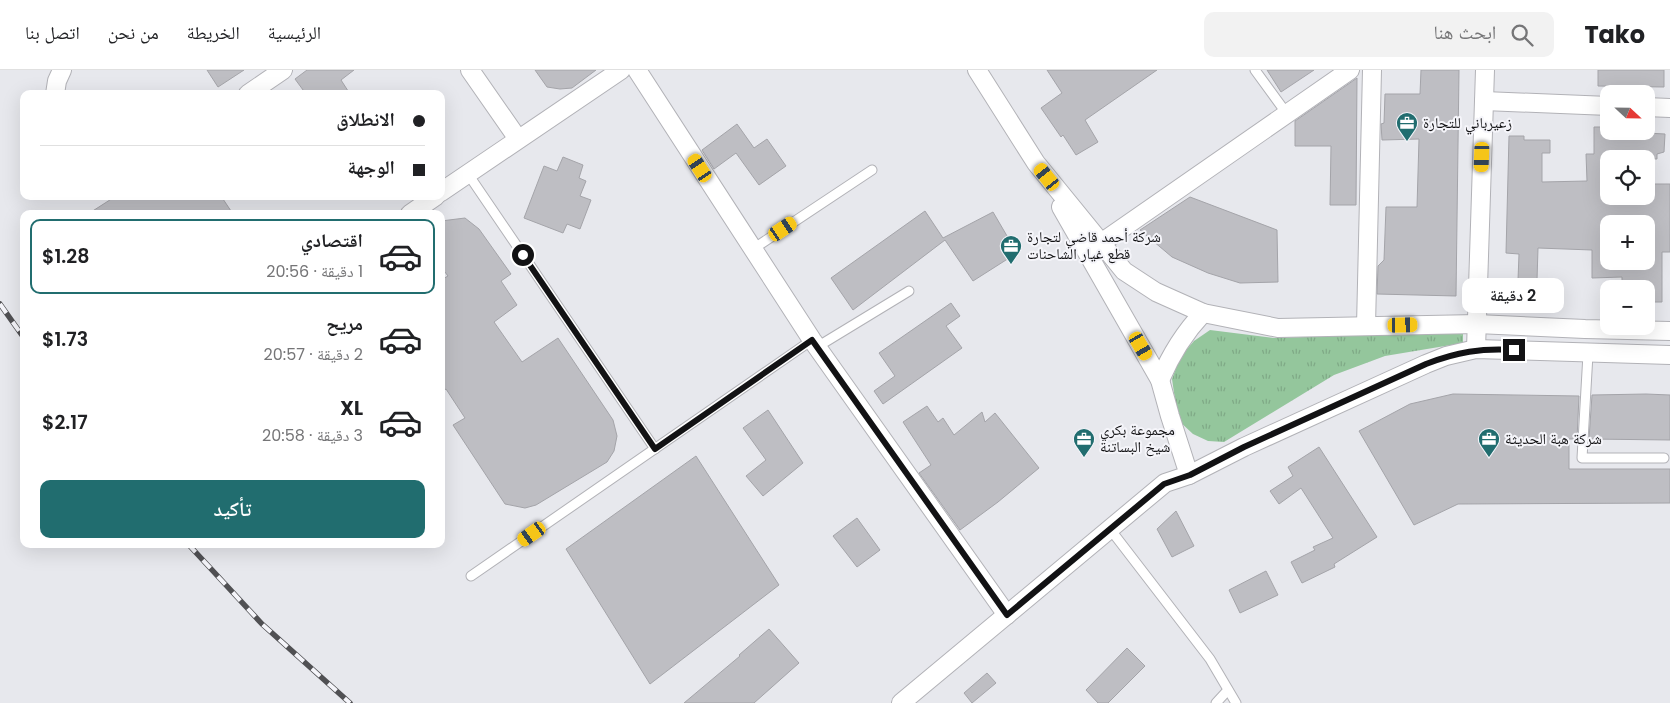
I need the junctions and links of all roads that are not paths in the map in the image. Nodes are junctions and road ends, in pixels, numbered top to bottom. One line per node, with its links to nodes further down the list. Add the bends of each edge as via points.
1 (62, 70): 11 (street)
2 (283, 70): 12 (street)
3 (470, 70): 18 (street)
4 (621, 70): 18 (street)
5 (637, 70): 26 (street)
6 (977, 70): 19 (street)
7 (1255, 70): 17 (lane)
8 (1372, 70): 30 (street)
9 (1485, 70): 13 (street)
10 (1338, 73): 17 (street)
11 (56, 90)
12 (254, 90)
13 (1484, 101): 14 (street); 29 (street)
14 (1600, 106)
15 (1655, 107): 16 (street)
16 (1670, 108)
17 (1287, 114): 25 (street)
18 (518, 139): 21 (street)
19 (1036, 163): 25 (street); 36 (street)
20 (872, 170): 26 (lane)
21 (468, 174): 22 (street); 37 (lane)
22 (445, 189)
23 (430, 200): 24 (street)
24 (416, 210)
25 (1101, 243): 28 (street, via 1124,271 1156,292)
26 (754, 249): 32 (street)
27 (909, 291): 32 (lane)
28 (1203, 313): 30 (street, via 1278,328); 36 (street, via 1178,344)
29 (1477, 324): 30 (street); 31 (street); 33 (street)
30 (1366, 326)
31 (1670, 331)
32 (815, 343): 37 (lane); 42 (street)
33 (1476, 350): 34 (street); 39 (street, via 1426,364)
34 (1588, 354): 35 (street); 38 (lane, via 1582,458)
35 (1670, 355)
36 (1160, 380): 39 (street)
37 (655, 449): 41 (lane)
38 (1664, 458)
39 (1190, 475): 40 (street, via 1164,484)
40 (1110, 529): 42 (street); 43 (lane, via 1210,659)
41 (471, 576)
42 (1007, 615): 44 (street)
43 (1228, 690): 45 (lane); 46 (lane)
44 (901, 703)
45 (1216, 703)
46 (1236, 703)

